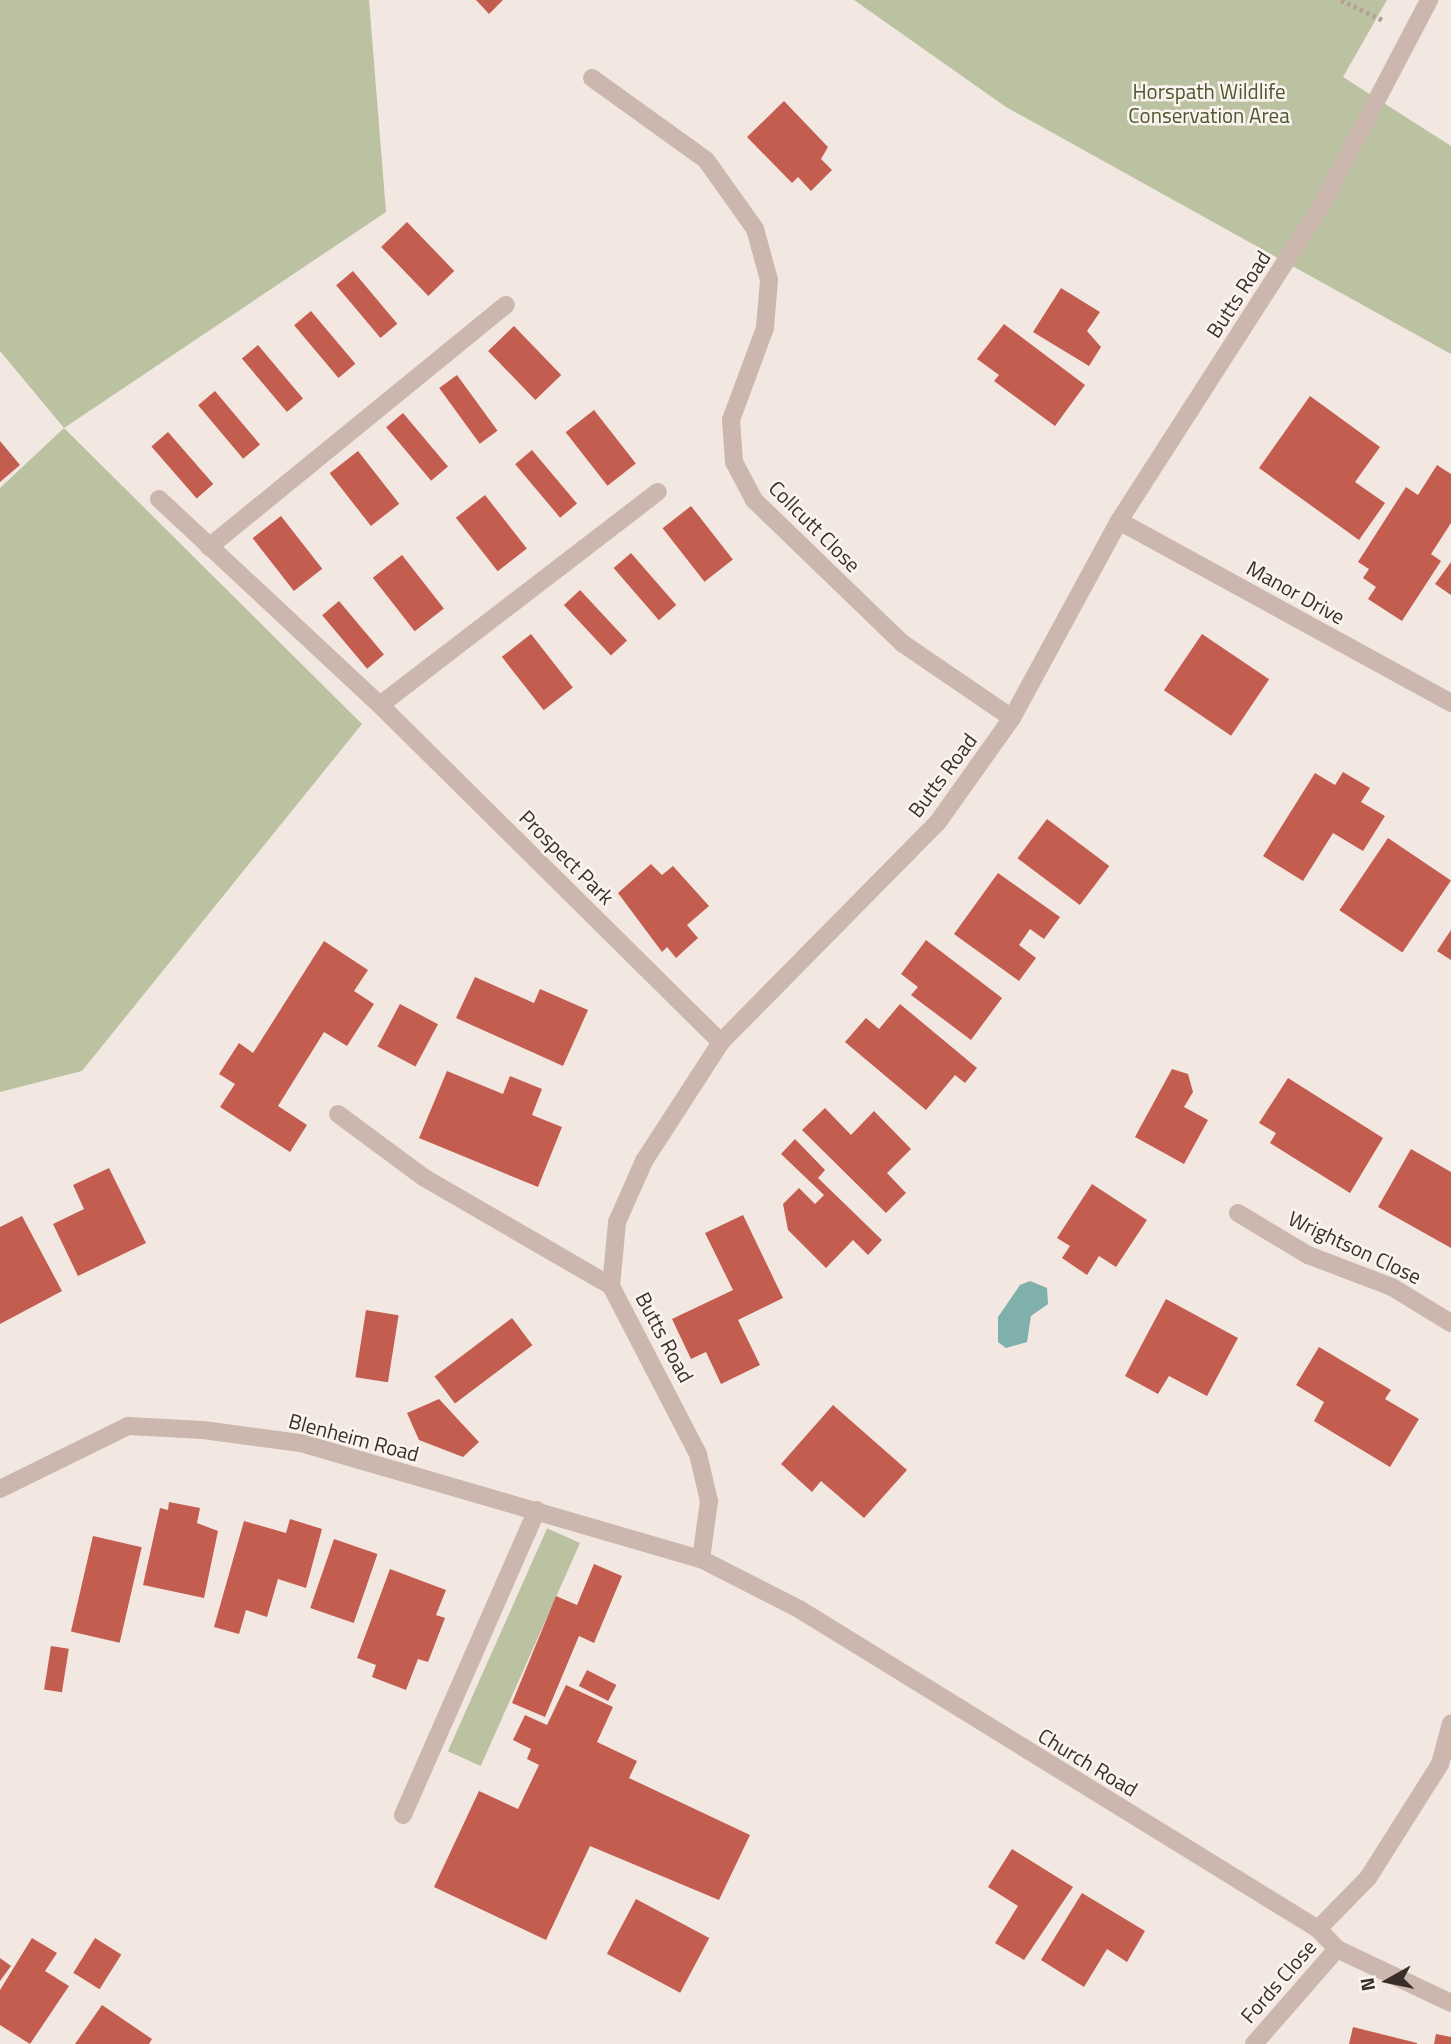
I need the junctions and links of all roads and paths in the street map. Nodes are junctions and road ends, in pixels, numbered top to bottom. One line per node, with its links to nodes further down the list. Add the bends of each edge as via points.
1 (1340, 0): 3 (path)
2 (1429, 0): 3 (street, Butts Road)
3 (1415, 35): 8 (street, Butts Road, via 1320,208)
4 (592, 78): 12 (street, Collcutt Close, via 706,160 755,229 769,280 765,328 730,420 733,462 754,500 902,643)
5 (506, 305): 9 (street)
6 (658, 492): 11 (street)
7 (159, 499): 9 (street, Prospect Park)
8 (1119, 521): 10 (street, Manor Drive); 12 (street, Butts Road)
9 (209, 547): 11 (street, Prospect Park)
10 (1451, 703)
11 (380, 705): 13 (street, Prospect Park)
12 (1013, 718): 13 (street, Butts Road, via 938,822)
13 (721, 1042): 16 (street, Butts Road, via 639,1173 617,1222)
14 (338, 1114): 16 (street, via 423,1177)
15 (1238, 1213): 17 (street, Wrightson Close, via 1308,1255 1392,1287)
16 (611, 1286): 20 (street, Butts Road, via 698,1454 709,1501)
17 (1451, 1323)
18 (0, 1489): 19 (street, Blenheim Road, via 128,1426 301,1443)
19 (537, 1510): 20 (street, Blenheim Road); 22 (street)
20 (701, 1559): 23 (street, Church Road, via 799,1609)
21 (1451, 1723): 23 (street, via 1440,1764 1368,1878)
22 (403, 1815)
23 (1318, 1928): 24 (street, Church Road)
24 (1337, 1949): 25 (street, Church Road); 26 (street, Fords Close)
25 (1451, 2003)
26 (1254, 2044)

